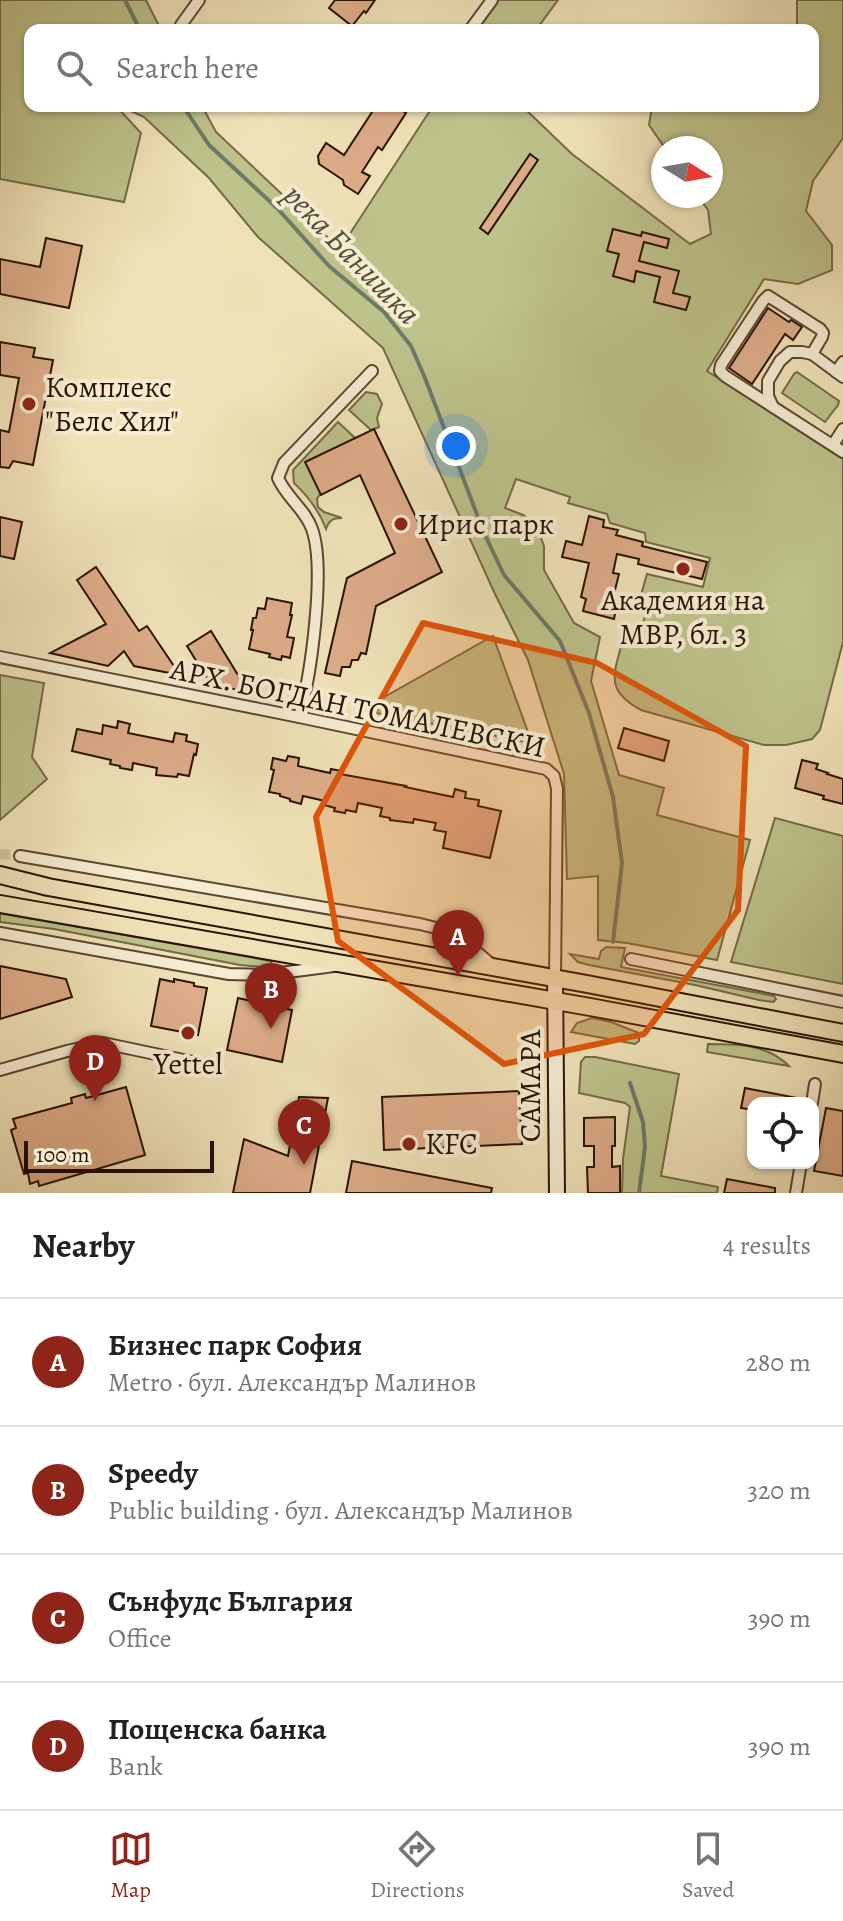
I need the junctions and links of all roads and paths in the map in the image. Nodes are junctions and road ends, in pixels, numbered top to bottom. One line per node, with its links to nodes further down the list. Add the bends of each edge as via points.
1 (199, 0): 3 (street)
2 (492, 0): 4 (street)
3 (182, 24)
4 (474, 24)
5 (812, 354): 7 (street); 8 (street, via 790,352 780,361 768,381); 8 (street, via 822,337 820,329 768,296 720,371)
6 (372, 371): 13 (street, via 284,463 278,478 311,526 317,548 316,602)
7 (841, 371)
8 (773, 407): 10 (street)
9 (843, 429): 10 (street)
10 (833, 445): 11 (street)
11 (843, 452)
12 (0, 657): 13 (street, АРХ. БОГДАН ТОМАЛЕВСКИ)
13 (299, 717): 21 (street, АРХ. БОГДАН ТОМАЛЕВСКИ, via 535,766 554,776)
14 (20, 856): 20 (street, via 440,929 458,936)
15 (0, 875): 20 (main road)
16 (0, 904): 19 (main road)
17 (0, 933): 19 (street, via 229,974)
18 (631, 959): 23 (street)
19 (346, 965): 22 (main road)
20 (495, 968): 21 (main road)
21 (555, 979): 22 (street, САМАРА); 24 (main road)
22 (555, 1002): 25 (main road); 31 (street, САМАРА)
23 (843, 1002)
24 (843, 1033)
25 (843, 1054)
26 (212, 1066): 27 (street, via 103,1043)
27 (0, 1070)
28 (815, 1084): 29 (street)
29 (813, 1097)
30 (800, 1169): 32 (street)
31 (557, 1193)
32 (796, 1193)

